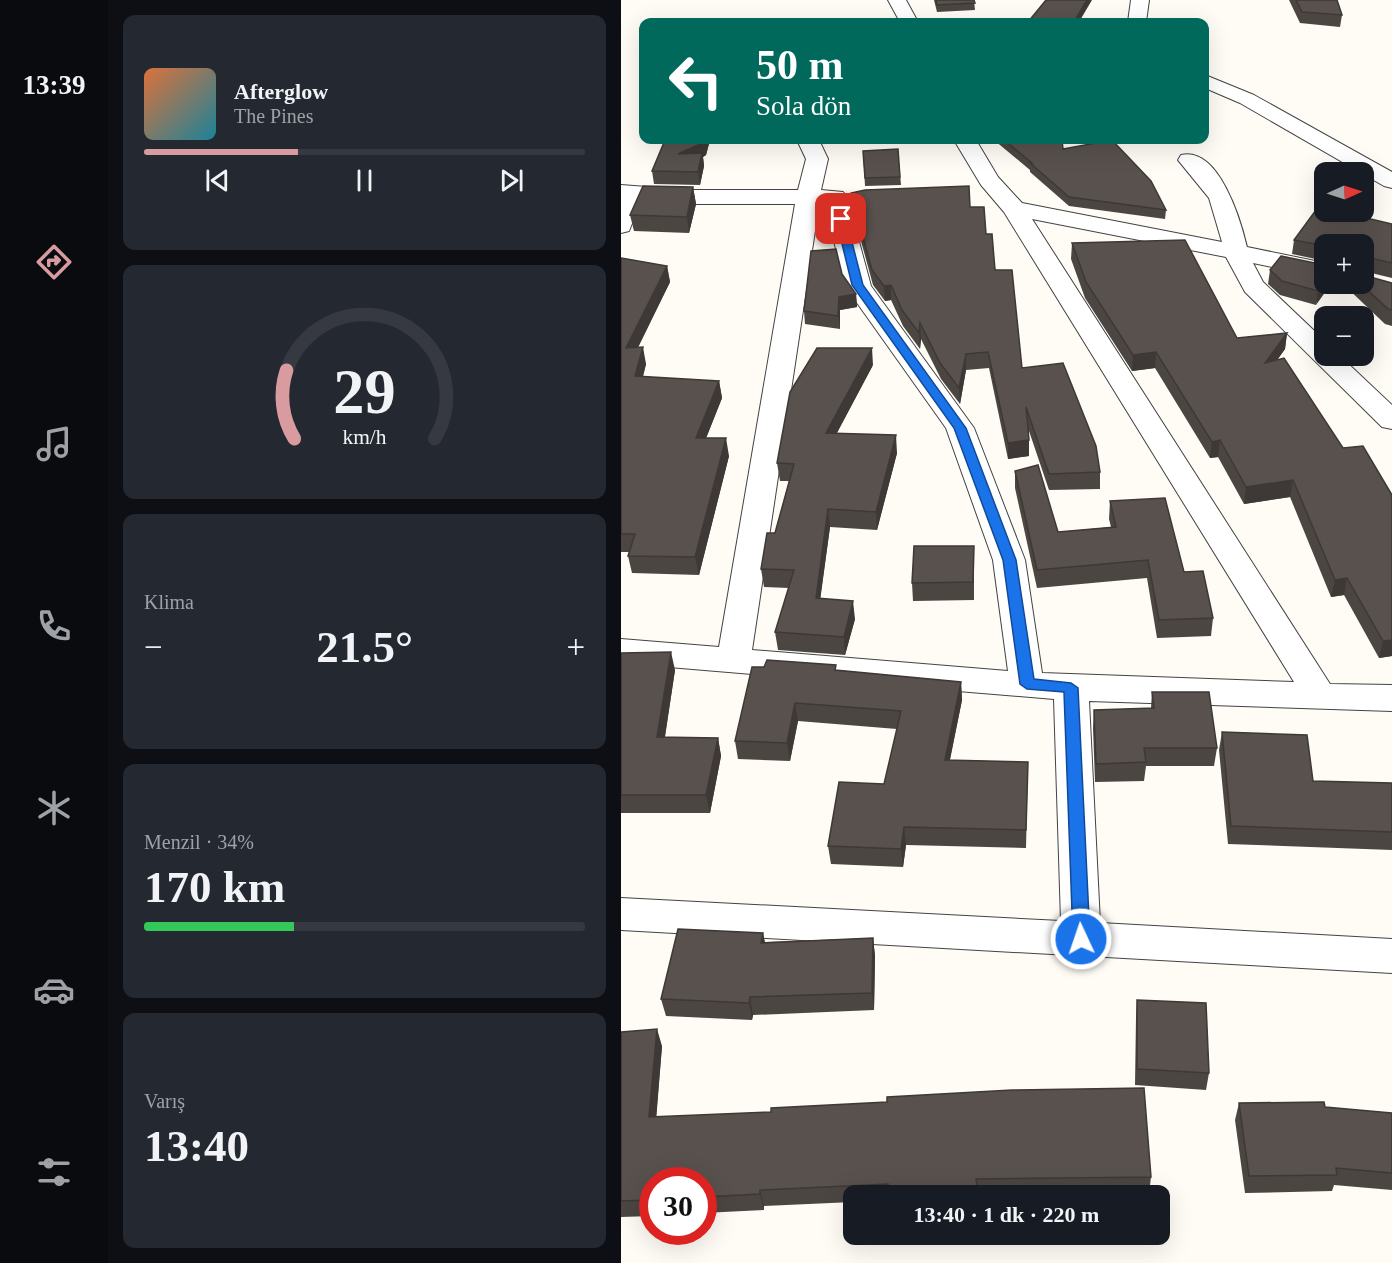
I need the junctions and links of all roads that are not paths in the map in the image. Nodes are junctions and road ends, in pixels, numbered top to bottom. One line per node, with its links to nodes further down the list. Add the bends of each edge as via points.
1 (897, 0): 3 (street)
2 (1140, 0): 4 (street)
3 (907, 18)
4 (1138, 18)
5 (1209, 83): 9 (street, via 1247,99)
6 (810, 144): 11 (street)
7 (967, 144): 12 (street)
8 (1189, 160): 14 (street, via 1221,198)
9 (1392, 181)
10 (626, 193): 11 (street, via 686,197); 13 (street)
11 (834, 196): 18 (street); 19 (street, via 858,285 960,428 1009,560)
12 (996, 197): 14 (street); 21 (street)
13 (621, 226)
14 (1235, 251): 15 (street); 16 (street, via 1254,287)
15 (1314, 269)
16 (1392, 421)
17 (621, 651): 18 (street)
18 (734, 659): 19 (street)
19 (1027, 684): 20 (street)
20 (1071, 688): 21 (street); 24 (street)
21 (1320, 696): 22 (street)
22 (1392, 698)
23 (621, 914): 24 (street)
24 (1081, 939): 25 (street)
25 (1392, 956)

